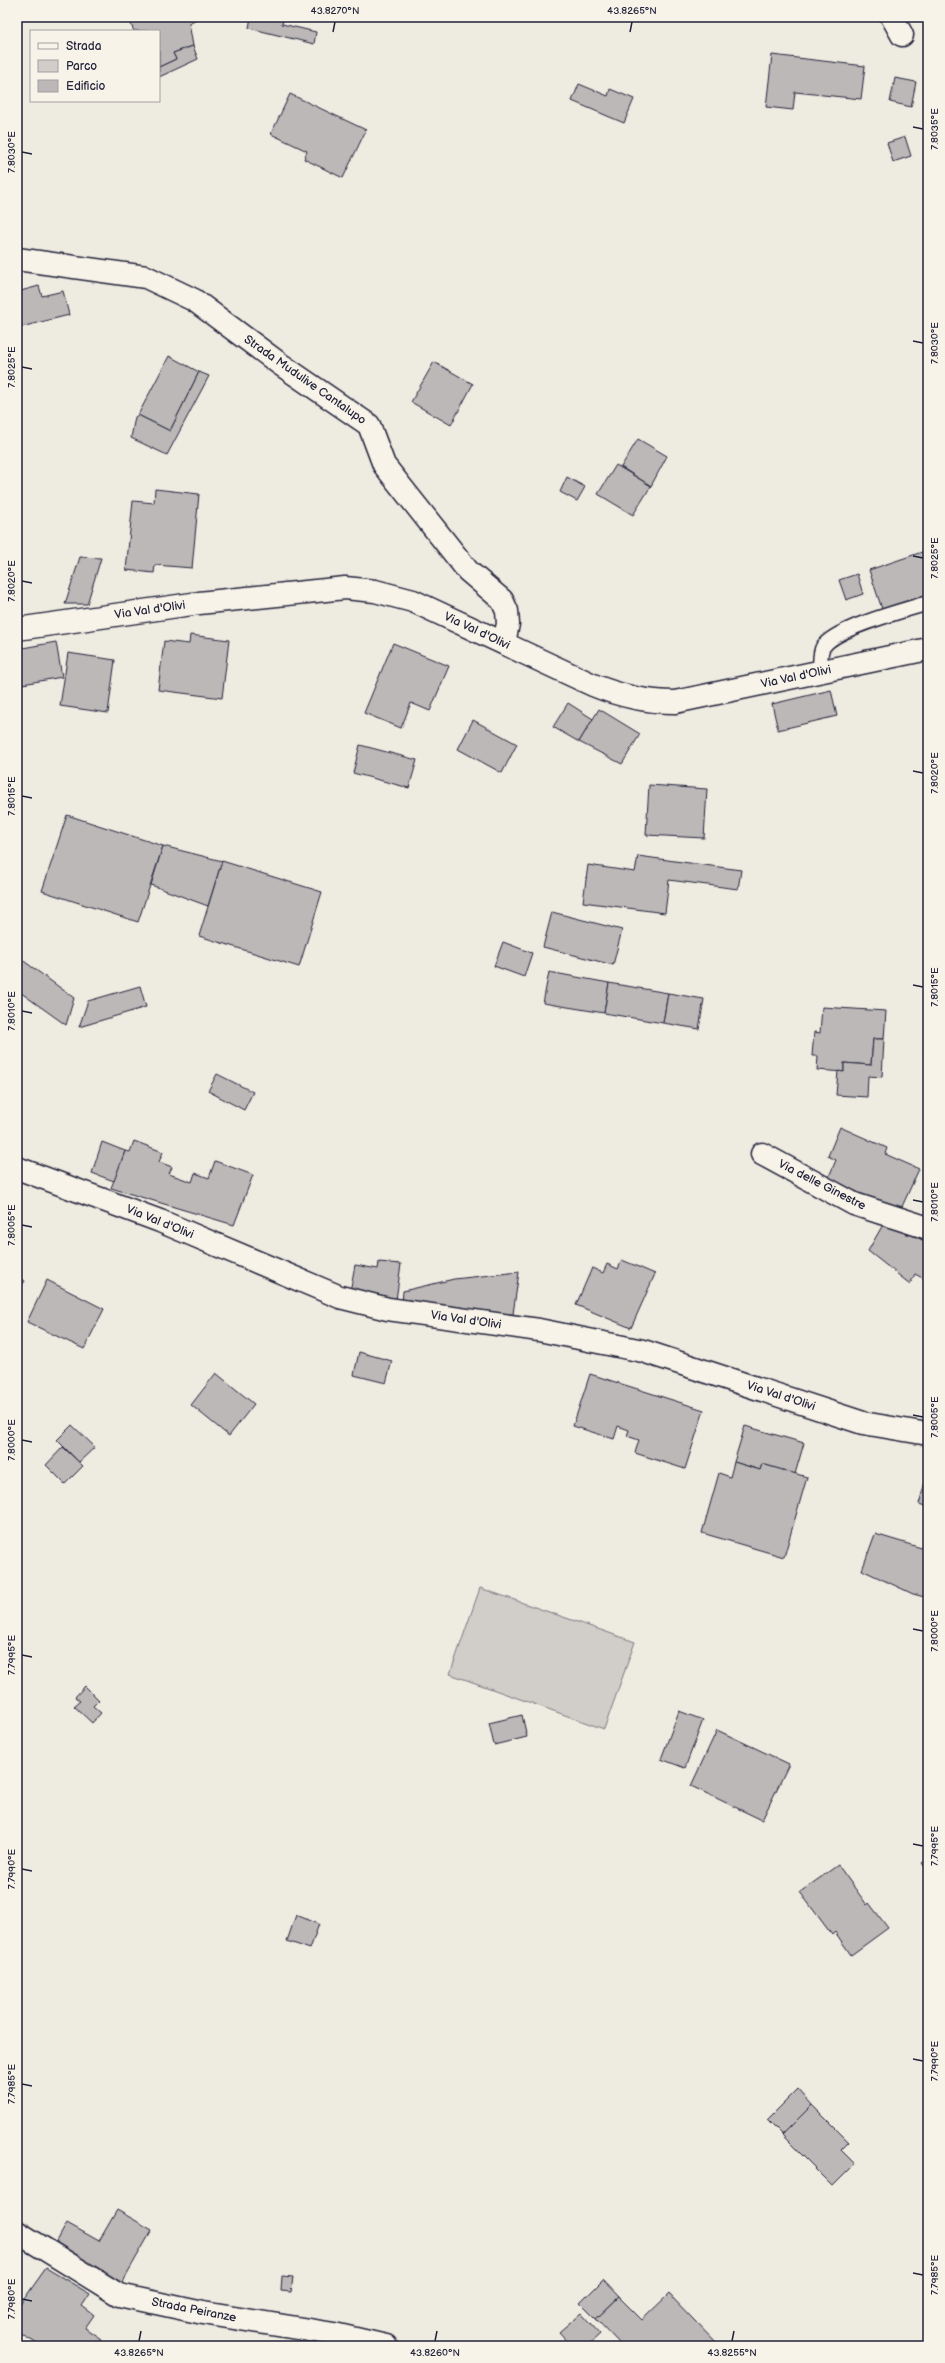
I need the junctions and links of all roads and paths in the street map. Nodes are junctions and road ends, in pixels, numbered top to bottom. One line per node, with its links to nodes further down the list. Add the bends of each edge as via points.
1 (17, 259): 4 (street, Strada Mudulive Cantalupo, via 146,277 194,300 280,364 369,425 384,465 468,571 502,600 507,611 508,624)
2 (928, 603): 6 (lane, via 831,637 822,648)
3 (17, 629): 4 (street, Via Val d'Olivi, via 199,602 345,588 375,591 413,601)
4 (504, 642): 6 (street, Via Val d'Olivi, via 593,685 620,696 649,702 675,702)
5 (928, 649): 6 (street, Via Val d'Olivi)
6 (820, 672)
7 (762, 1154): 9 (street, Via delle Ginestre, via 854,1204)
8 (17, 1168): 10 (street, Via Val d'Olivi, via 160,1221 340,1297 388,1309 538,1330 643,1351 863,1423)
9 (928, 1228)
10 (928, 1434)
11 (17, 2232): 12 (street, Strada Peiranze, via 119,2295 203,2313 334,2334)
12 (386, 2346)

